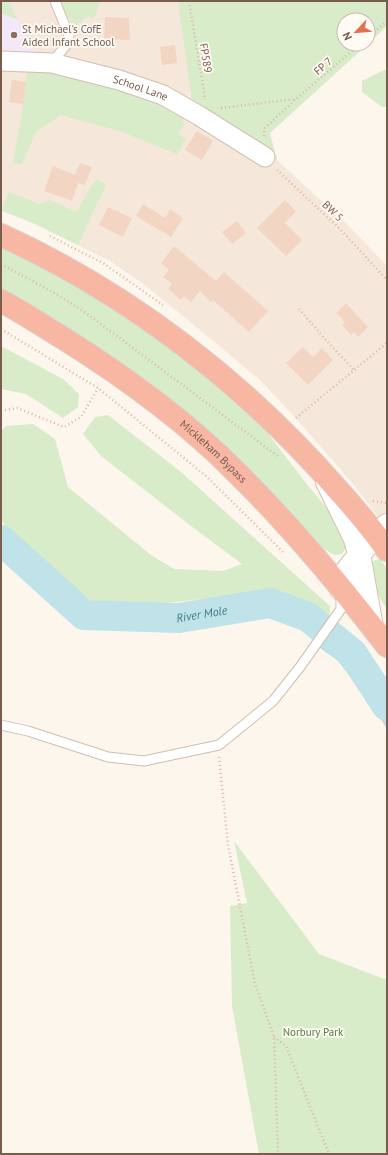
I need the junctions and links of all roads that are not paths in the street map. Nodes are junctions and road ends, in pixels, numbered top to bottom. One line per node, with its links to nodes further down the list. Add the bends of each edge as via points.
1 (55, 1): 3 (lane, via 69,36 66,45)
2 (1, 61): 3 (street, School Lane)
3 (52, 63): 4 (street, School Lane, via 119,80 202,110)
4 (265, 158)
5 (1, 235): 7 (highway, via 38,252 136,311 235,387 282,430)
6 (1, 301): 10 (highway, Mickleham Bypass, via 108,366 190,430 235,470 283,520)
7 (323, 473): 8 (highway); 9 (main road, via 355,539)
8 (383, 536): 9 (main road)
9 (359, 554): 10 (main road, via 344,574); 11 (main road)
10 (341, 599): 11 (highway, Mickleham Bypass); 13 (lane, via 300,667 273,701 220,745 144,761 108,758 28,731)
11 (372, 627): 12 (highway, Mickleham Bypass)
12 (387, 646)
13 (1, 725)

